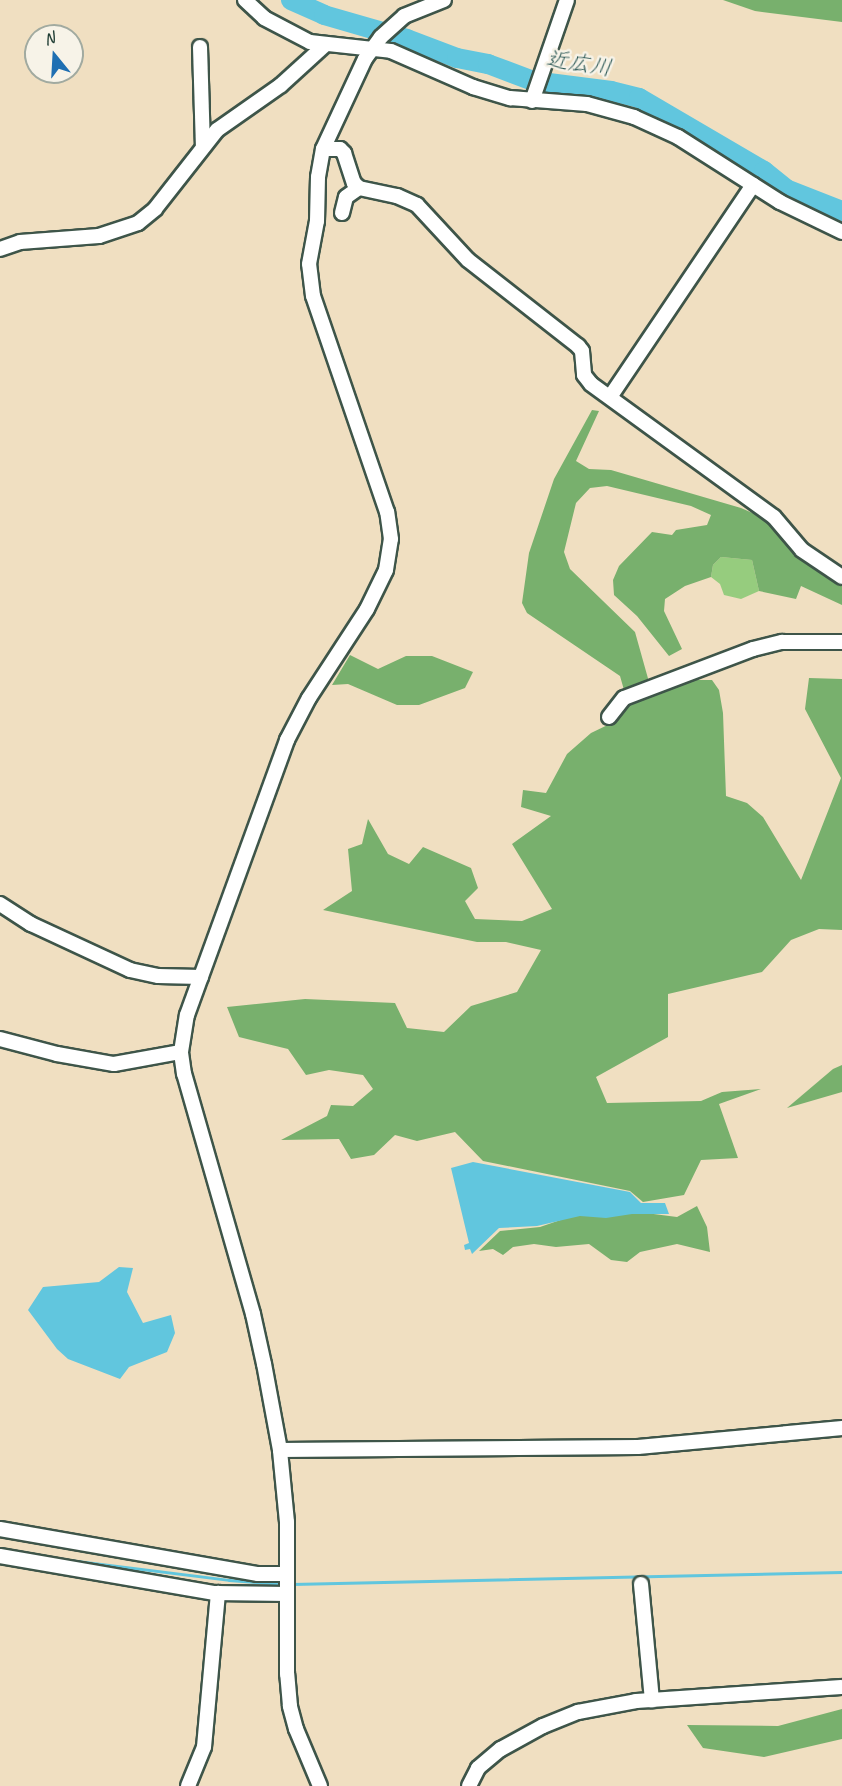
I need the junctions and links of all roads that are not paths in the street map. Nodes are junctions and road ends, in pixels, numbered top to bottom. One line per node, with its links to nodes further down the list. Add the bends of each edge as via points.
1 (245, 0): 4 (street, via 280,28)
2 (444, 0): 6 (street, via 404,16)
3 (567, 0): 7 (street)
4 (325, 45): 6 (street); 8 (street, via 281,85 217,130)
5 (200, 47): 8 (street)
6 (371, 49): 7 (street, via 396,53 490,93); 9 (street)
7 (534, 95): 10 (street, via 634,117 691,144)
8 (203, 146): 14 (street, via 155,209 138,223 99,236 20,242)
9 (324, 149): 11 (street, via 340,149 344,153); 20 (street, via 309,264 310,285 387,512 389,557 378,590 287,740)
10 (753, 185): 13 (street); 15 (street)
11 (359, 188): 12 (street, via 346,197); 15 (street, via 417,205 468,260 578,346 586,379)
12 (342, 213)
13 (842, 232)
14 (0, 249)
15 (610, 397): 16 (street, via 774,517 802,550)
16 (842, 577)
17 (842, 642): 18 (street, via 782,642 753,649 624,698)
18 (609, 717)
19 (0, 904): 20 (street, via 31,924 130,970 158,976)
20 (201, 977): 22 (street, via 187,1015)
21 (0, 1039): 22 (street, via 114,1064)
22 (181, 1052): 24 (street, via 253,1314)
23 (842, 1428): 24 (street, via 638,1447)
24 (280, 1450): 27 (street)
25 (0, 1529): 27 (street, via 258,1574)
26 (0, 1556): 29 (street)
27 (287, 1574): 30 (street)
28 (641, 1584): 32 (street)
29 (218, 1593): 30 (street); 33 (street, via 204,1746)
30 (287, 1594): 34 (street, via 290,1706)
31 (842, 1687): 32 (street)
32 (652, 1700): 35 (street, via 578,1712 543,1726 489,1758 478,1768)
33 (188, 1786)
34 (321, 1786)
35 (469, 1786)

